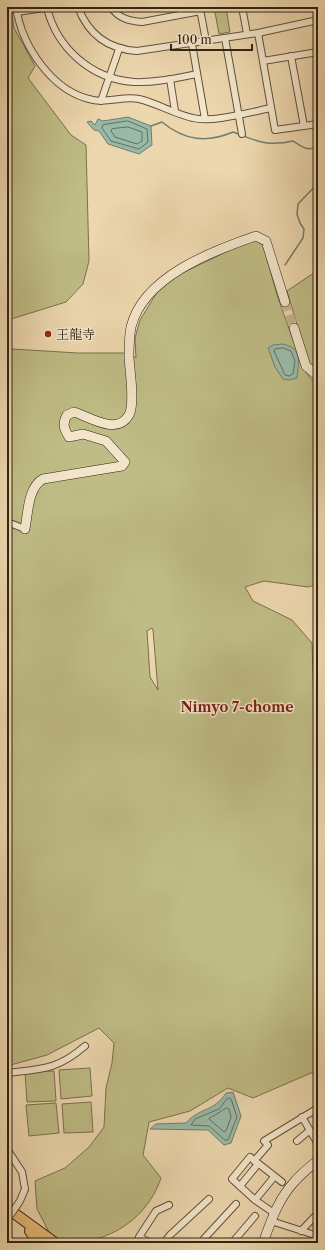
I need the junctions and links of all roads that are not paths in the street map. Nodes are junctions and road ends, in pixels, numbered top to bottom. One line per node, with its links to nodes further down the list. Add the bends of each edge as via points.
1 (49, 7): 6 (street); 18 (street, via 59,38 71,53 86,66)
2 (78, 7): 13 (street, via 91,31 104,42)
3 (111, 7): 5 (street, via 117,14 142,22)
4 (242, 7): 9 (street)
5 (200, 9): 11 (street)
6 (16, 10): 20 (street, via 28,43 51,75 77,94)
7 (318, 20): 8 (street)
8 (258, 33): 9 (street); 16 (street)
9 (247, 34): 10 (street)
10 (225, 38): 11 (street); 23 (street)
11 (206, 41): 12 (street)
12 (192, 44): 13 (street, via 149,50); 17 (street)
13 (119, 49): 18 (street)
14 (318, 52): 15 (street)
15 (291, 56): 16 (street); 26 (street)
16 (263, 61): 21 (street)
17 (197, 74): 19 (street); 24 (street)
18 (109, 77): 19 (street, via 135,82); 20 (street)
19 (170, 79): 22 (street)
20 (101, 101): 22 (street, via 115,98 138,99)
21 (271, 108): 23 (street); 26 (street, via 276,131)
22 (174, 111): 24 (street, via 192,118)
23 (238, 114): 24 (street); 27 (street)
24 (205, 119)
25 (318, 124): 26 (street)
26 (304, 126)
27 (242, 134)
28 (285, 302): 32 (street, via 266,242 256,236 232,244 165,278 142,304 131,328 130,414 118,425 107,425 74,412 67,415 64,422 64,430 69,437 83,434 106,441 125,462 122,466 50,477 38,482 31,496)
29 (294, 328): 30 (street, via 306,366)
30 (318, 376)
31 (7, 522): 32 (street)
32 (26, 529)
33 (85, 1046): 34 (street, via 56,1066)
34 (7, 1073)
35 (318, 1108): 36 (street)
36 (302, 1117): 37 (street); 41 (street, via 264,1141 268,1145)
37 (313, 1133): 38 (street); 39 (street)
38 (297, 1141)
39 (318, 1144)
40 (7, 1150): 55 (street, bridge, via 22,1172 24,1189 20,1201)
41 (256, 1163): 43 (street); 45 (street); 45 (street, via 250,1157 232,1179)
42 (316, 1165): 54 (street, via 295,1181 284,1194)
43 (274, 1176): 44 (street); 47 (street)
44 (282, 1182)
45 (240, 1186): 47 (street)
46 (209, 1199): 63 (street)
47 (255, 1200): 54 (street)
48 (236, 1204): 64 (street)
49 (169, 1205): 62 (street, via 156,1211 139,1237)
50 (7, 1208): 61 (main road)
51 (318, 1213): 57 (street)
52 (7, 1216): 56 (main road)
53 (255, 1216): 65 (street)
54 (273, 1217): 57 (street); 66 (street)
55 (7, 1220)
56 (30, 1231): 59 (main road); 60 (main road)
57 (301, 1231): 58 (street)
58 (318, 1236)
59 (38, 1243)
60 (44, 1243)
61 (55, 1243)
62 (151, 1243)
63 (164, 1243)
64 (200, 1243)
65 (232, 1243)
66 (263, 1243)

